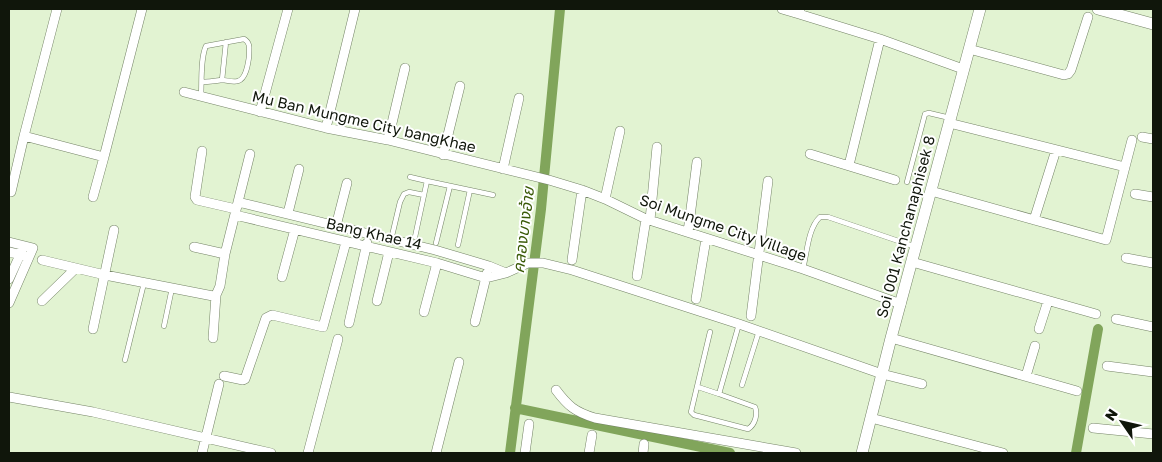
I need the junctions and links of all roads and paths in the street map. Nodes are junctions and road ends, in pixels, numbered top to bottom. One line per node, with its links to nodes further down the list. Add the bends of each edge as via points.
1 (57, 9): 26 (street)
2 (142, 9): 37 (street)
3 (288, 9): 22 (street)
4 (355, 9): 24 (street)
5 (782, 9): 8 (street)
6 (980, 9): 13 (street, Soi 001 Kanchanaphisek 8)
7 (1098, 9): 10 (street)
8 (799, 11): 11 (street)
9 (1088, 18): 13 (street, via 1071,70 1064,76)
10 (1153, 24)
11 (880, 39): 15 (street); 39 (street)
12 (226, 42): 16 (lane); 16 (lane, via 248,41 248,60 241,79 237,82); 17 (lane, via 206,46)
13 (969, 50): 15 (street, Soi 001 Kanchanaphisek 8)
14 (405, 68): 29 (street)
15 (963, 69): 23 (street, Soi 001 Kanchanaphisek 8)
16 (222, 80): 17 (lane)
17 (202, 82): 20 (lane)
18 (460, 86): 36 (street)
19 (184, 92): 20 (street, Mu Ban Mungme City bangKhae)
20 (201, 98): 22 (street, Mu Ban Mungme City bangKhae)
21 (519, 98): 42 (street)
22 (260, 112): 24 (street, Mu Ban Mungme City bangKhae)
23 (949, 120): 32 (street); 48 (lane, via 925,114); 53 (street, Soi 001 Kanchanaphisek 8)
24 (326, 128): 29 (street, Mu Ban Mungme City bangKhae)
25 (620, 131): 60 (street)
26 (24, 136): 37 (street); 54 (street)
27 (1142, 137): 28 (street)
28 (1153, 139)
29 (388, 140): 36 (street, Mu Ban Mungme City bangKhae)
30 (1132, 140): 40 (street)
31 (658, 147): 63 (street)
32 (1056, 150): 40 (street); 64 (street)
33 (202, 151): 61 (street, via 194,197)
34 (250, 154): 61 (street)
35 (810, 154): 39 (street)
36 (443, 155): 42 (street, Mu Ban Mungme City bangKhae)
37 (104, 157): 58 (street)
38 (697, 162): 68 (street)
39 (849, 166): 45 (street)
40 (1125, 166): 64 (street, via 1106,240)
41 (298, 169): 62 (street)
42 (503, 169): 44 (street, Mu Ban Mungme City bangKhae)
43 (410, 177): 46 (lane)
44 (538, 178): 52 (street, Soi Mungme City Village)
45 (895, 180)
46 (427, 181): 50 (lane); 56 (lane)
47 (768, 181): 84 (street)
48 (907, 182)
49 (347, 183): 65 (street)
50 (450, 186): 51 (lane); 78 (lane)
51 (470, 190): 57 (lane); 75 (lane)
52 (582, 190): 60 (street, Soi Mungme City Village); 87 (street)
53 (931, 191): 64 (street); 79 (street, Soi 001 Kanchanaphisek 8)
54 (11, 192)
55 (1135, 194): 59 (street)
56 (424, 195): 70 (lane); 72 (lane, via 404,194)
57 (493, 195)
58 (93, 197)
59 (1153, 198)
60 (605, 199): 63 (street, Soi Mungme City Village)
61 (237, 208): 62 (street, Bang Khae 14); 66 (street, Bang Khae 14); 83 (street)
62 (288, 213): 65 (street, Bang Khae 14)
63 (648, 220): 68 (street, Soi Mungme City Village); 96 (street)
64 (1034, 220)
65 (336, 226): 69 (street, Bang Khae 14)
66 (295, 229): 74 (street, Bang Khae 14); 97 (street)
67 (114, 230): 95 (street)
68 (688, 232): 71 (street, Soi Mungme City Village)
69 (369, 235): 72 (street, Bang Khae 14); 77 (street)
70 (414, 237)
71 (706, 239): 84 (street, Soi Mungme City Village); 103 (street)
72 (391, 240): 78 (street, Bang Khae 14)
73 (9, 242): 80 (street)
74 (346, 242): 77 (street, Bang Khae 14); 144 (street, via 323,327 272,315 266,318 245,379 222,380)
75 (458, 245)
76 (194, 247): 83 (street)
77 (365, 247): 82 (street, Bang Khae 14); 114 (street)
78 (436, 247): 89 (street); 91 (street, Bang Khae 14)
79 (916, 247): 88 (street, Soi 001 Kanchanaphisek 8); 93 (lane, via 820,217 815,222)
80 (21, 250): 81 (street); 99 (street); 107 (street, via 31,257)
81 (9, 252)
82 (389, 252): 89 (street, Bang Khae 14); 106 (street)
83 (225, 254): 102 (street)
84 (759, 256): 93 (street, Soi Mungme City Village); 111 (street)
85 (1126, 258): 90 (street)
86 (42, 260): 92 (street)
87 (572, 260)
88 (912, 262): 105 (street); 108 (street, Soi 001 Kanchanaphisek 8)
89 (434, 263): 98 (street, Bang Khae 14); 109 (street)
90 (1153, 263)
91 (489, 266): 94 (street, Bang Khae 14); 98 (street)
92 (75, 268): 95 (street); 104 (street)
93 (803, 269): 108 (street, Soi Mungme City Village)
94 (506, 273): 98 (street); 115 (street, via 528,263 543,263)
95 (106, 275): 100 (street); 118 (street)
96 (637, 276)
97 (282, 277)
98 (486, 278): 113 (street)
99 (9, 279)
100 (144, 283): 101 (street); 126 (lane)
101 (172, 288): 102 (street); 116 (lane)
102 (216, 295): 122 (street)
103 (696, 299)
104 (42, 300)
105 (1048, 300): 110 (street); 119 (street)
106 (378, 301)
107 (9, 303)
108 (901, 304): 123 (street, Soi 001 Kanchanaphisek 8)
109 (424, 312)
110 (1096, 314)
111 (751, 316)
112 (1116, 319): 117 (street)
113 (474, 322)
114 (349, 323)
115 (739, 324): 120 (street); 137 (lane)
116 (164, 326)
117 (1153, 326)
118 (93, 329)
119 (1039, 329)
120 (759, 331): 130 (street); 133 (lane)
121 (710, 332): 134 (lane)
122 (213, 338)
123 (891, 338): 130 (street, Soi 001 Kanchanaphisek 8); 131 (street)
124 (338, 339): 147 (street)
125 (1035, 346): 131 (street)
126 (125, 360)
127 (459, 362): 148 (street)
128 (1107, 366): 129 (street)
129 (1153, 372)
130 (882, 374): 132 (street); 139 (street, Soi 001 Kanchanaphisek 8)
131 (1026, 376): 136 (street)
132 (922, 384)
133 (742, 385)
134 (698, 388): 137 (lane); 137 (lane, via 691,410 694,415 751,428 757,411 755,407)
135 (556, 390): 151 (street, via 567,405 580,414 595,418)
136 (1077, 390)
137 (719, 394)
138 (9, 397): 144 (street)
139 (871, 418): 152 (street, Soi 001 Kanchanaphisek 8); 153 (street)
140 (529, 424): 149 (street)
141 (1093, 428): 142 (street)
142 (1153, 434)
143 (592, 435): 150 (street)
144 (206, 438): 145 (street); 146 (street)
145 (202, 453)
146 (271, 453)
147 (308, 453)
148 (436, 453)
149 (525, 453)
150 (589, 453)
151 (796, 453)
152 (862, 453)
153 (1003, 453)

